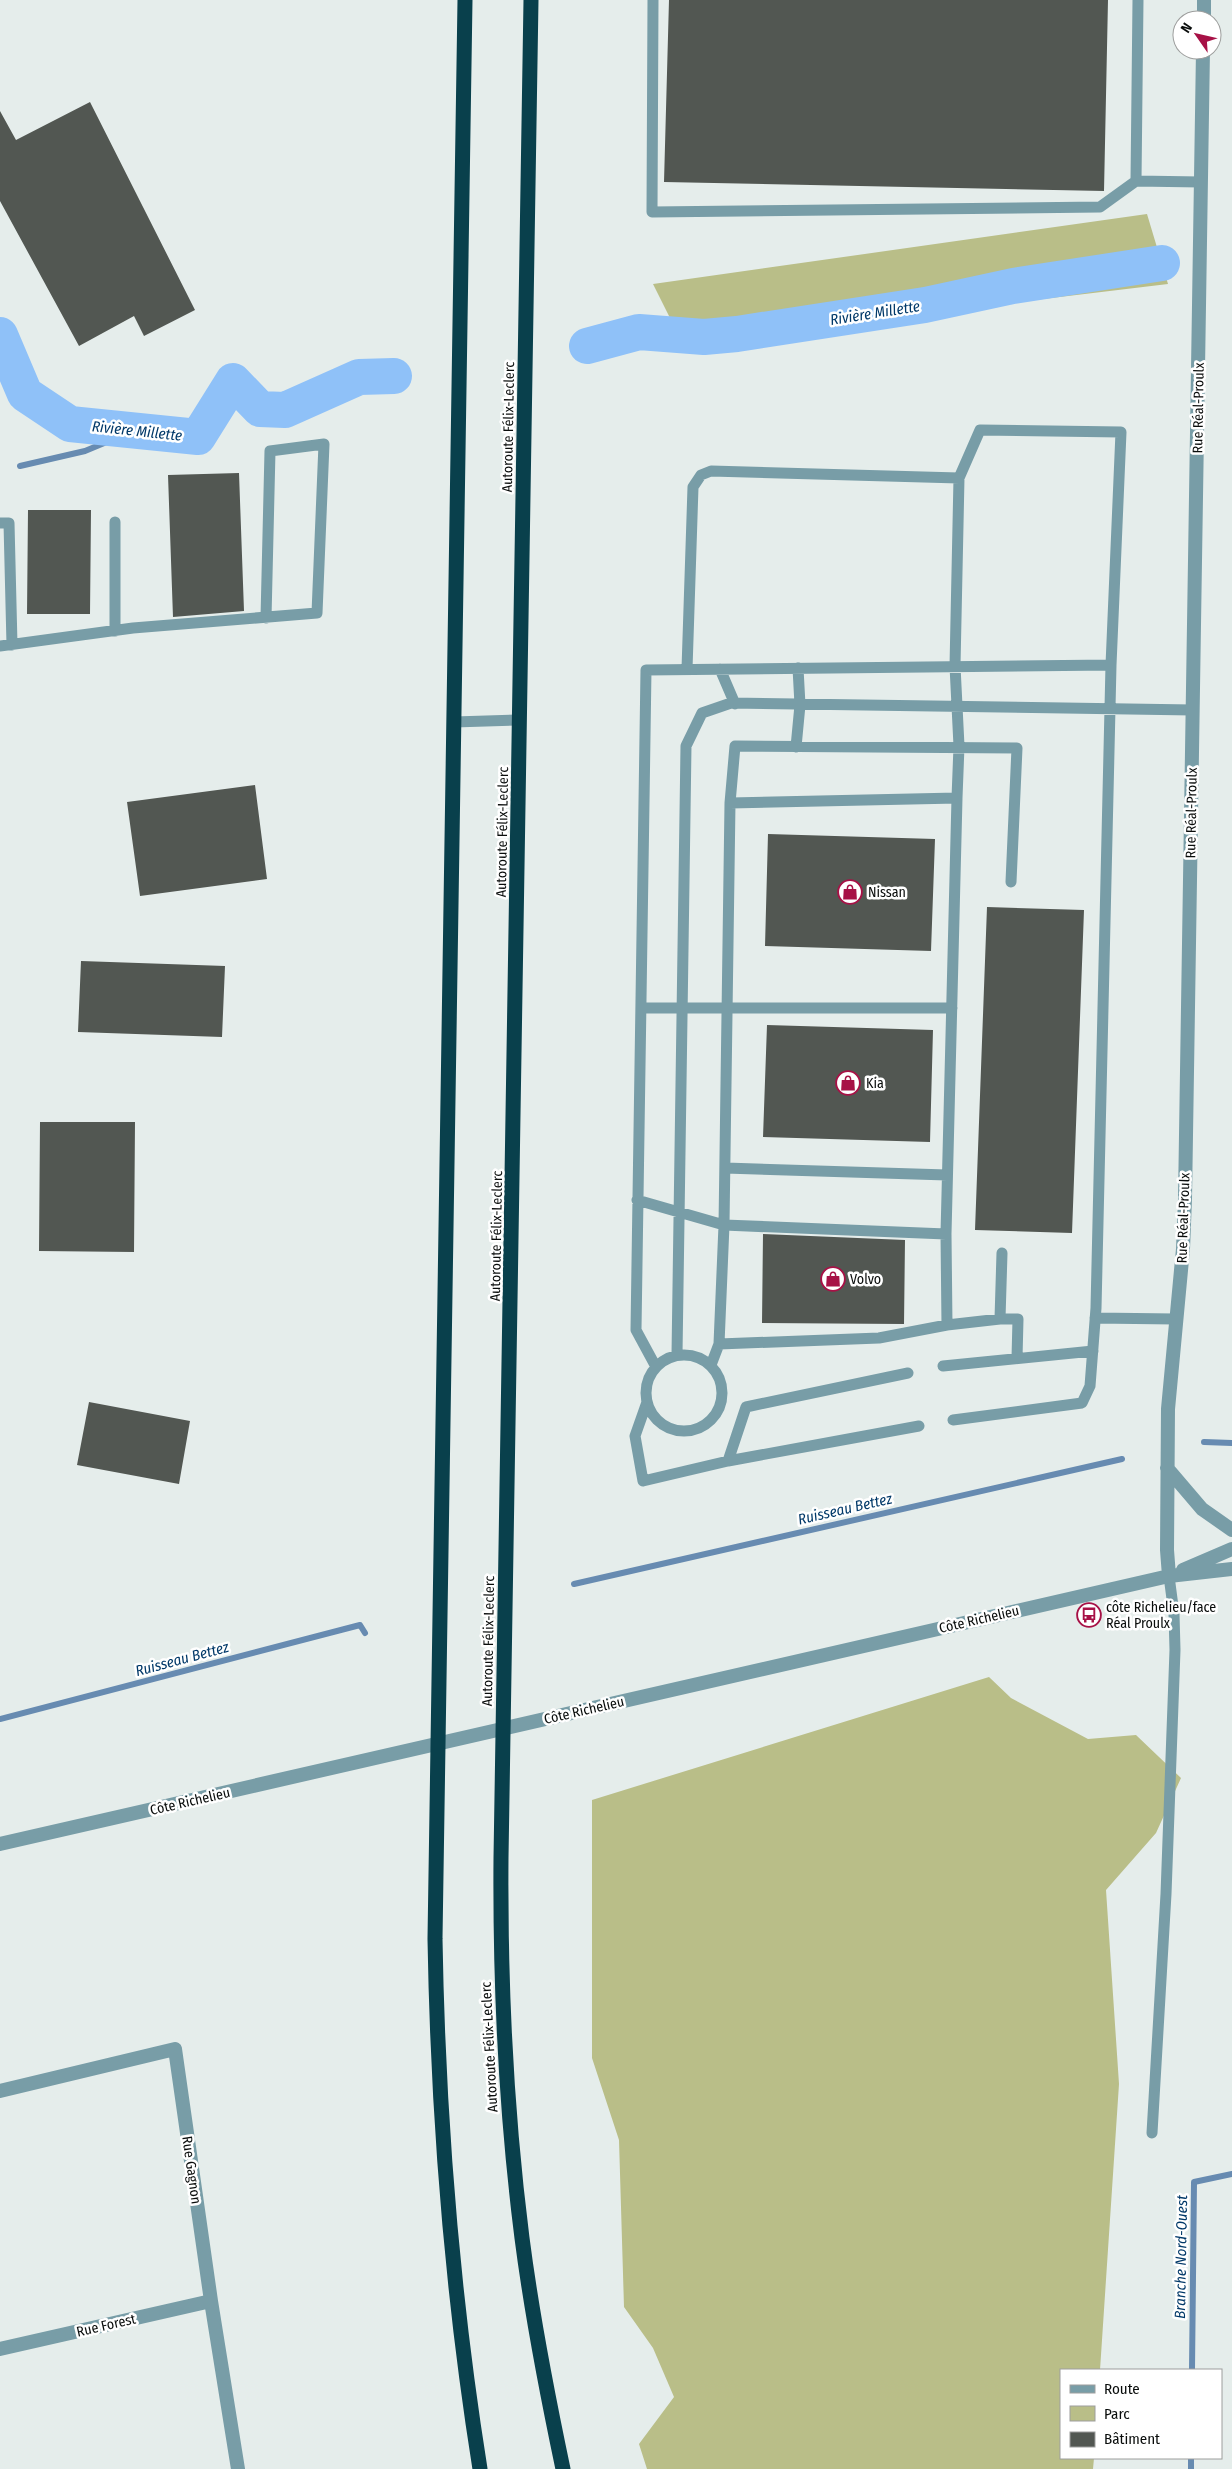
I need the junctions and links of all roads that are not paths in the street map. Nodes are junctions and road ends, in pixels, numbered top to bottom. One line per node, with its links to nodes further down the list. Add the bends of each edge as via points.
1 (465, 0): 25 (highway)
2 (531, 0): 24 (highway, Autoroute Félix-Leclerc)
3 (654, 0): 6 (lane, via 652,212 1100,207)
4 (1138, 0): 6 (lane)
5 (1203, 60): 7 (street, Rue Réal-Proulx)
6 (1136, 181): 7 (lane)
7 (1201, 182): 23 (street, Rue Réal-Proulx)
8 (959, 478): 14 (lane, via 980,430 1121,432); 15 (lane); 17 (lane, via 711,471 701,475 693,487)
9 (115, 522): 12 (lane)
10 (0, 523): 13 (lane, via 9,523)
11 (266, 618): 11 (lane, via 317,614 324,444 270,451); 12 (lane)
12 (115, 631): 13 (lane)
13 (6, 646)
14 (1111, 665): 15 (lane); 22 (lane)
15 (955, 666): 16 (lane); 21 (lane)
16 (798, 668): 18 (lane); 20 (lane)
17 (687, 669): 18 (lane); 31 (lane, via 646,670)
18 (720, 669): 19 (lane)
19 (735, 704): 20 (lane); 33 (lane, via 702,713 686,746)
20 (800, 705): 21 (lane); 27 (lane)
21 (958, 707): 22 (lane); 26 (lane)
22 (1112, 710): 23 (lane); 42 (lane)
23 (1193, 710): 44 (street, Rue Réal-Proulx, via 1185,1199)
24 (520, 720): 25 (lane); 68 (highway, Autoroute Félix-Leclerc, via 501,1982 521,2224)
25 (454, 722): 70 (highway, via 436,1966 449,2227)
26 (959, 746): 27 (lane); 28 (lane); 30 (lane, via 1017,748)
27 (796, 747): 29 (lane, via 735,746)
28 (957, 798): 29 (lane); 32 (lane)
29 (730, 802): 34 (lane)
30 (1011, 882)
31 (641, 1008): 33 (lane); 37 (lane)
32 (952, 1008): 34 (lane); 36 (lane)
33 (682, 1009): 34 (lane); 38 (lane)
34 (728, 1009): 35 (lane)
35 (725, 1168): 36 (lane); 39 (lane)
36 (947, 1175): 40 (lane)
37 (638, 1200): 38 (lane); 52 (lane, via 636,1330)
38 (679, 1213): 39 (lane); 48 (lane)
39 (724, 1225): 40 (lane); 46 (lane)
40 (946, 1234): 45 (lane)
41 (1002, 1253): 43 (lane)
42 (1095, 1318): 44 (lane); 47 (lane)
43 (1000, 1319): 45 (lane); 49 (lane, via 1018,1319)
44 (1176, 1319): 58 (street, Rue Réal-Proulx, via 1169,1386)
45 (947, 1324): 46 (lane, via 879,1338)
46 (719, 1344): 50 (lane)
47 (1093, 1351): 49 (lane); 55 (lane, via 1090,1386 1082,1403)
48 (677, 1355): 50 (lane, via 689,1354); 52 (lane)
49 (1017, 1358): 51 (lane)
50 (711, 1365): 54 (lane, via 721,1381 722,1400 710,1422 686,1431 673,1430 661,1424)
51 (943, 1366)
52 (656, 1367): 54 (lane, via 649,1377)
53 (908, 1373): 57 (lane, via 746,1407)
54 (647, 1402): 57 (lane, via 635,1436 643,1481)
55 (953, 1420)
56 (919, 1426): 57 (lane)
57 (728, 1461)
58 (1167, 1468): 59 (street, via 1202,1509); 62 (street, Rue Réal-Proulx)
59 (1232, 1530)
60 (1232, 1549): 62 (street, Côte Richelieu)
61 (1232, 1569): 62 (street, Côte Richelieu)
62 (1169, 1576): 63 (street, Côte Richelieu); 65 (lane, via 1175,1650 1166,1894)
63 (0, 1844)
64 (0, 2091): 66 (street, Rue Gagnon, via 175,2049)
65 (1152, 2133)
66 (211, 2301): 67 (street, Rue Forest); 69 (street, Rue Gagnon)
67 (0, 2349)
68 (553, 2420): 71 (highway, Autoroute Félix-Leclerc); 72 (highway)
69 (238, 2469)
70 (480, 2469)
71 (563, 2469)
72 (570, 2469)

